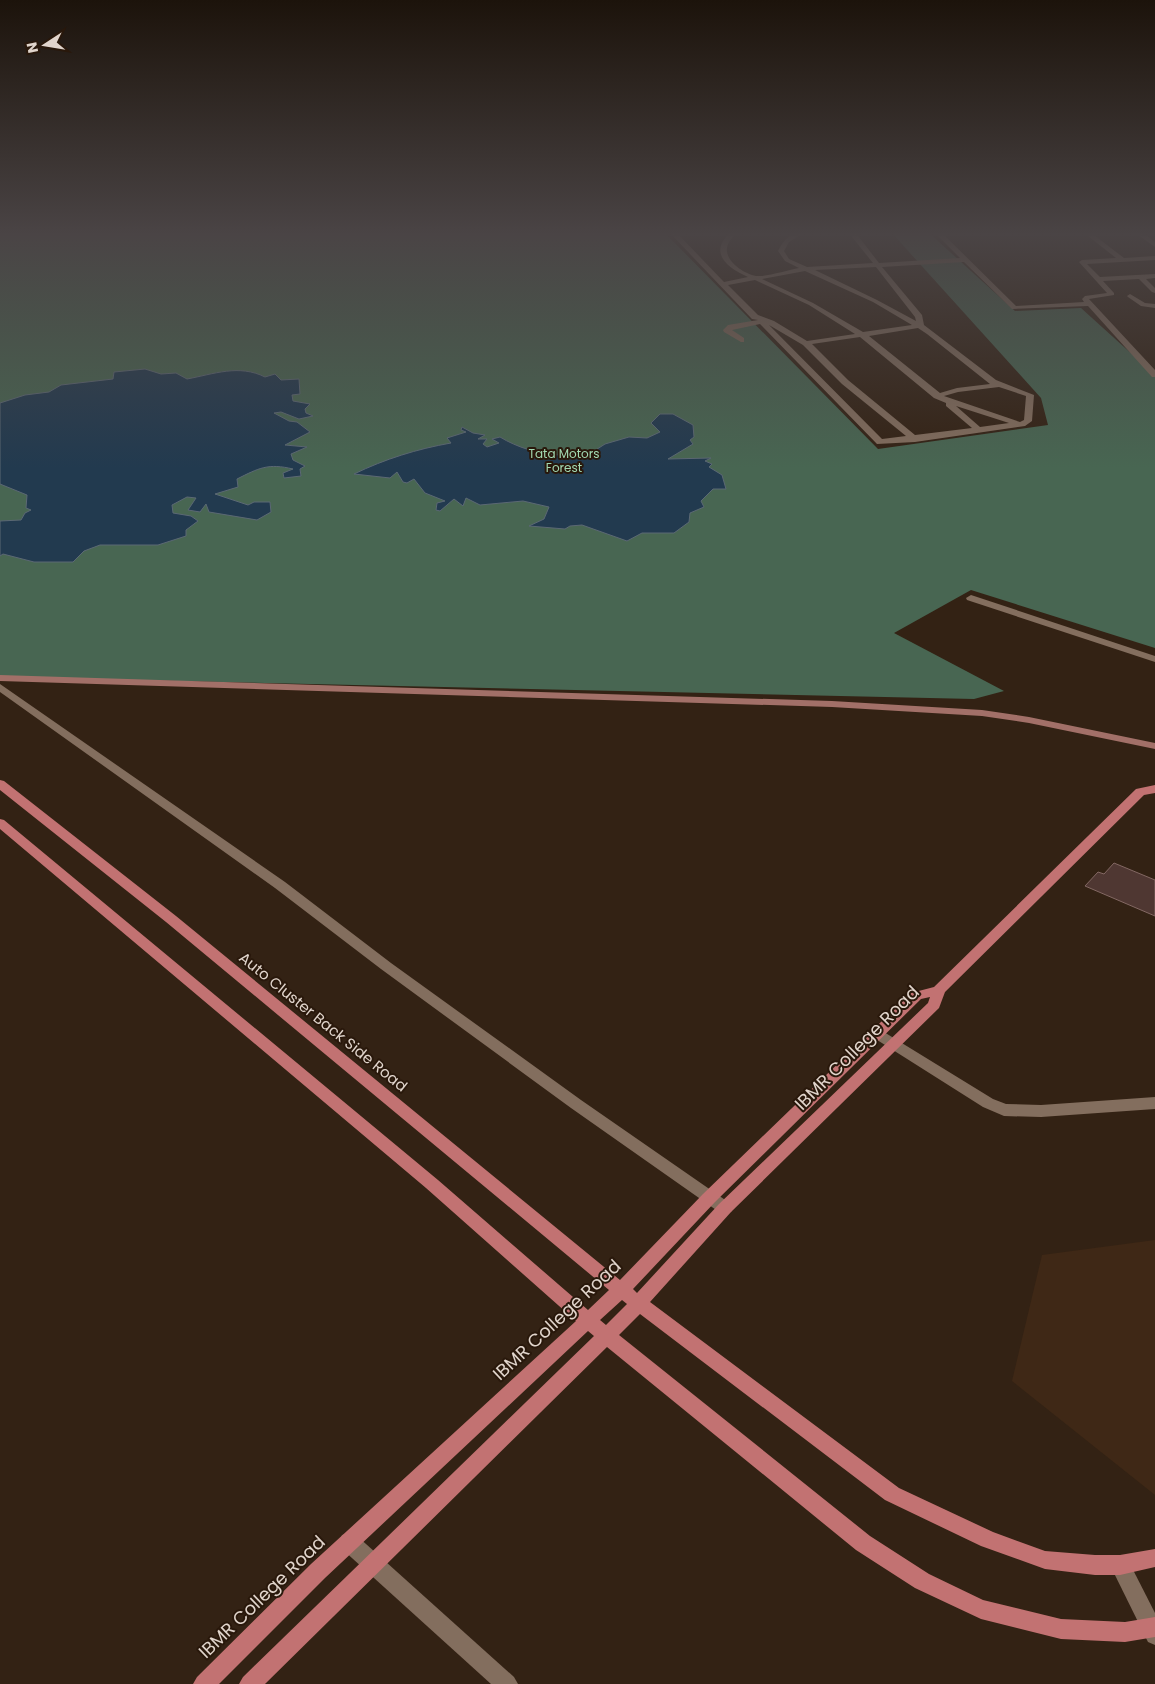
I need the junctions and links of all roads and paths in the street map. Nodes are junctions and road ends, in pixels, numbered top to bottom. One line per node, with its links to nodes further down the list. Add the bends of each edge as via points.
1 (749, 311): 6 (street)
2 (822, 311): 8 (street)
3 (892, 311): 7 (street)
4 (914, 311): 7 (street)
5 (1095, 311): 11 (street)
6 (764, 322): 9 (street, via 726,330); 10 (street); 16 (street, via 880,442)
7 (920, 326): 8 (street); 12 (street)
8 (864, 336): 10 (street); 13 (street)
9 (742, 340)
10 (806, 343): 16 (street, via 845,382)
11 (1155, 375)
12 (997, 384): 13 (street, via 957,390); 14 (street, via 1030,395 1028,421)
13 (940, 397): 14 (street); 15 (street)
14 (1022, 424): 15 (street)
15 (979, 430): 16 (street)
16 (915, 439)
17 (971, 598): 18 (street)
18 (1155, 659)
19 (0, 673): 22 (main road)
20 (0, 678): 22 (main road)
21 (0, 687): 33 (street, via 280,885 401,977)
22 (464, 690): 23 (main road)
23 (805, 701): 24 (main road, via 981,708); 25 (main road, via 982,713)
24 (1155, 740)
25 (1155, 746)
26 (0, 784): 35 (main road, Auto Cluster Back Side Road, via 171,919)
27 (1155, 789): 29 (main road, IBMR College Road, via 1140,792)
28 (0, 823): 37 (main road, via 432,1184)
29 (939, 990): 30 (main road, IBMR College Road, via 916,996); 31 (main road, IBMR College Road, via 934,1005)
30 (880, 1034): 31 (street); 33 (main road, IBMR College Road)
31 (896, 1044): 32 (street, via 1004,1110 1041,1111); 34 (main road, IBMR College Road)
32 (1155, 1103)
33 (710, 1198): 34 (street); 35 (main road, IBMR College Road)
34 (725, 1208): 36 (main road, IBMR College Road)
35 (621, 1290): 36 (main road, Auto Cluster Back Side Road); 37 (main road, IBMR College Road)
36 (640, 1304): 38 (main road, IBMR College Road); 42 (main road, Auto Cluster Back Side Road, via 892,1494 988,1539 1045,1560)
37 (588, 1321): 38 (main road); 39 (main road, IBMR College Road)
38 (607, 1336): 41 (main road, IBMR College Road); 43 (main road, via 863,1543 922,1580 981,1609 1061,1629)
39 (349, 1542): 41 (street); 44 (main road, IBMR College Road)
40 (1155, 1558): 42 (main road, Auto Cluster Back Side Road)
41 (373, 1563): 45 (main road, IBMR College Road); 46 (street)
42 (1120, 1565): 43 (street)
43 (1154, 1630)
44 (204, 1684)
45 (250, 1684)
46 (507, 1684)

